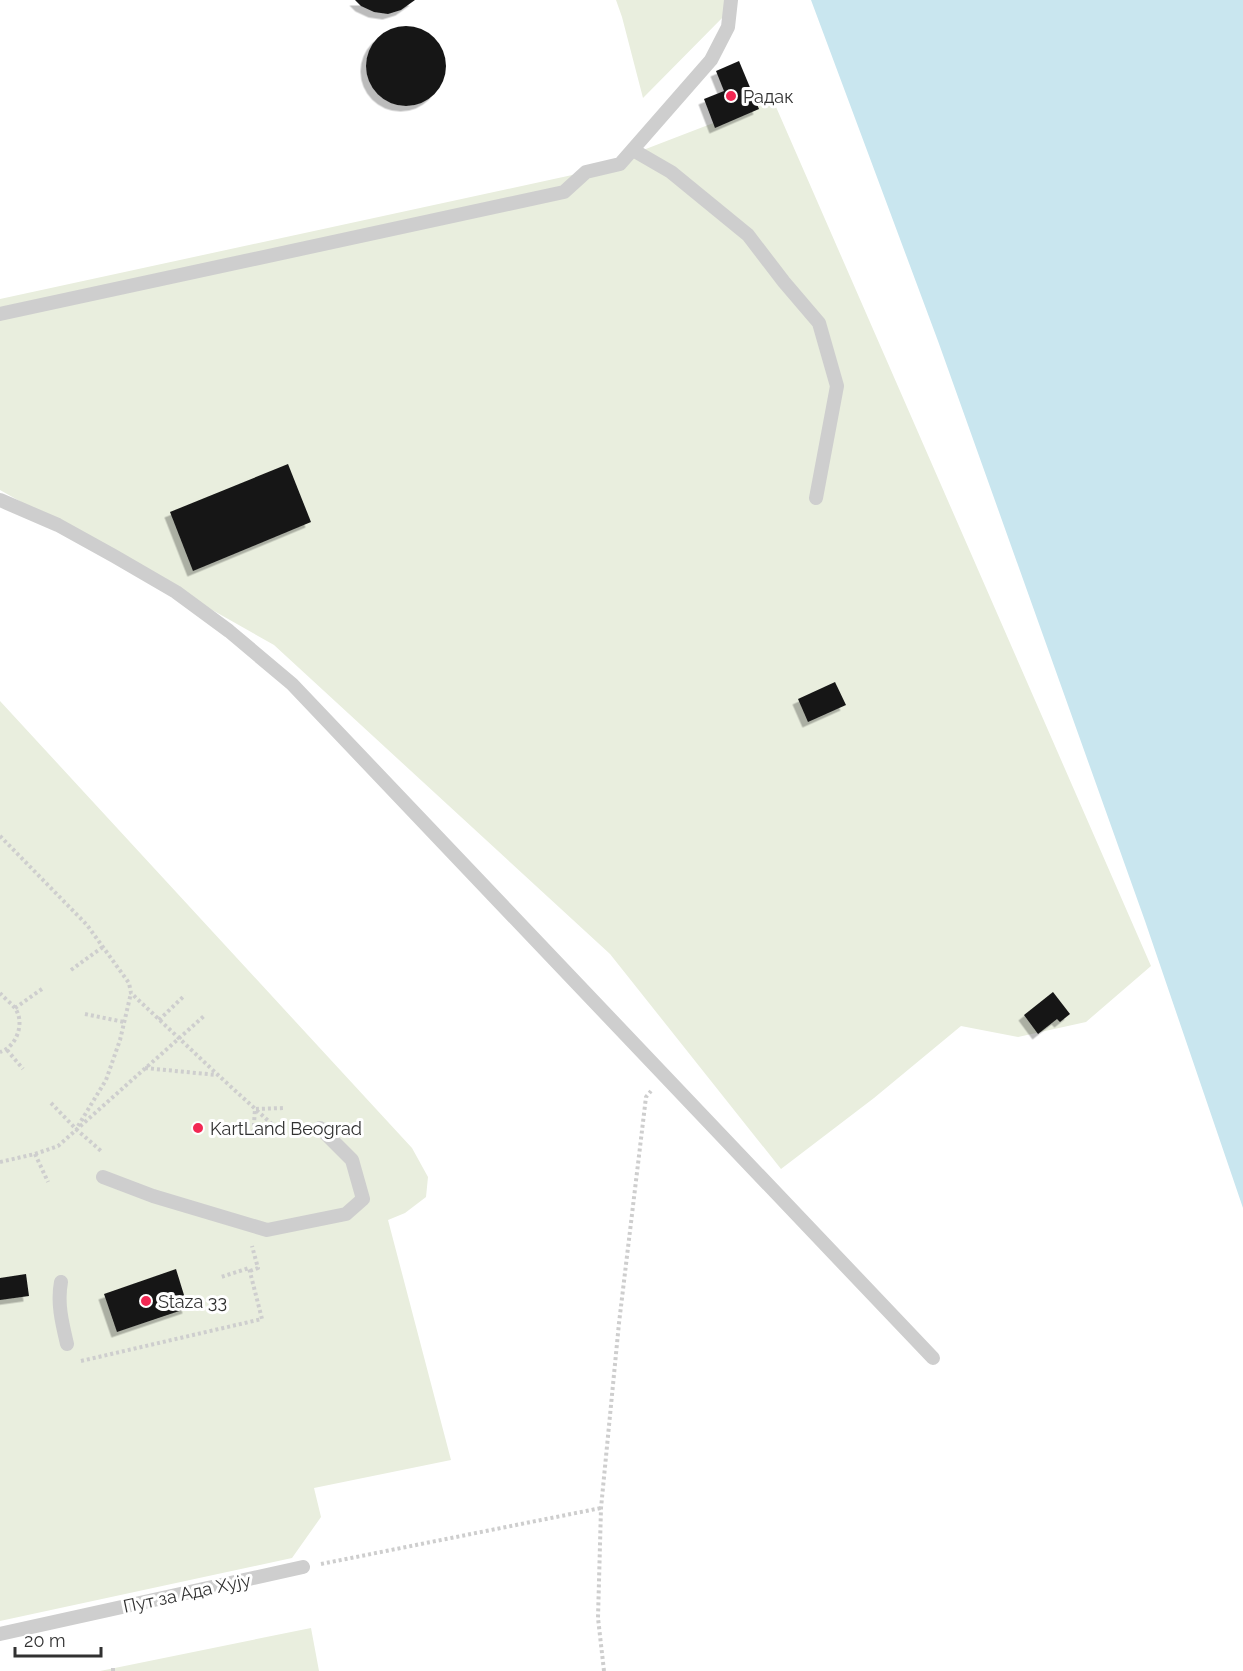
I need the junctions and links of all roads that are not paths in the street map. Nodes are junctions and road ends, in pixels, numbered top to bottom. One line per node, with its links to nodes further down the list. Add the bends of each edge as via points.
1 (731, 0): 2 (lane, via 728,27 711,60)
2 (633, 150): 3 (lane, via 620,164 586,172 564,192); 4 (lane, via 671,172 748,235 819,323 837,386)
3 (0, 314)
4 (816, 498)
5 (0, 500): 10 (lane, via 58,525 176,592 292,684)
6 (320, 1128): 7 (lane, via 352,1160 363,1199 346,1214 267,1230)
7 (103, 1177)
8 (61, 1281): 9 (lane, via 59,1292)
9 (67, 1344)
10 (933, 1358)
11 (303, 1567): 12 (lane, Пут за Ада Хују)
12 (0, 1634)

